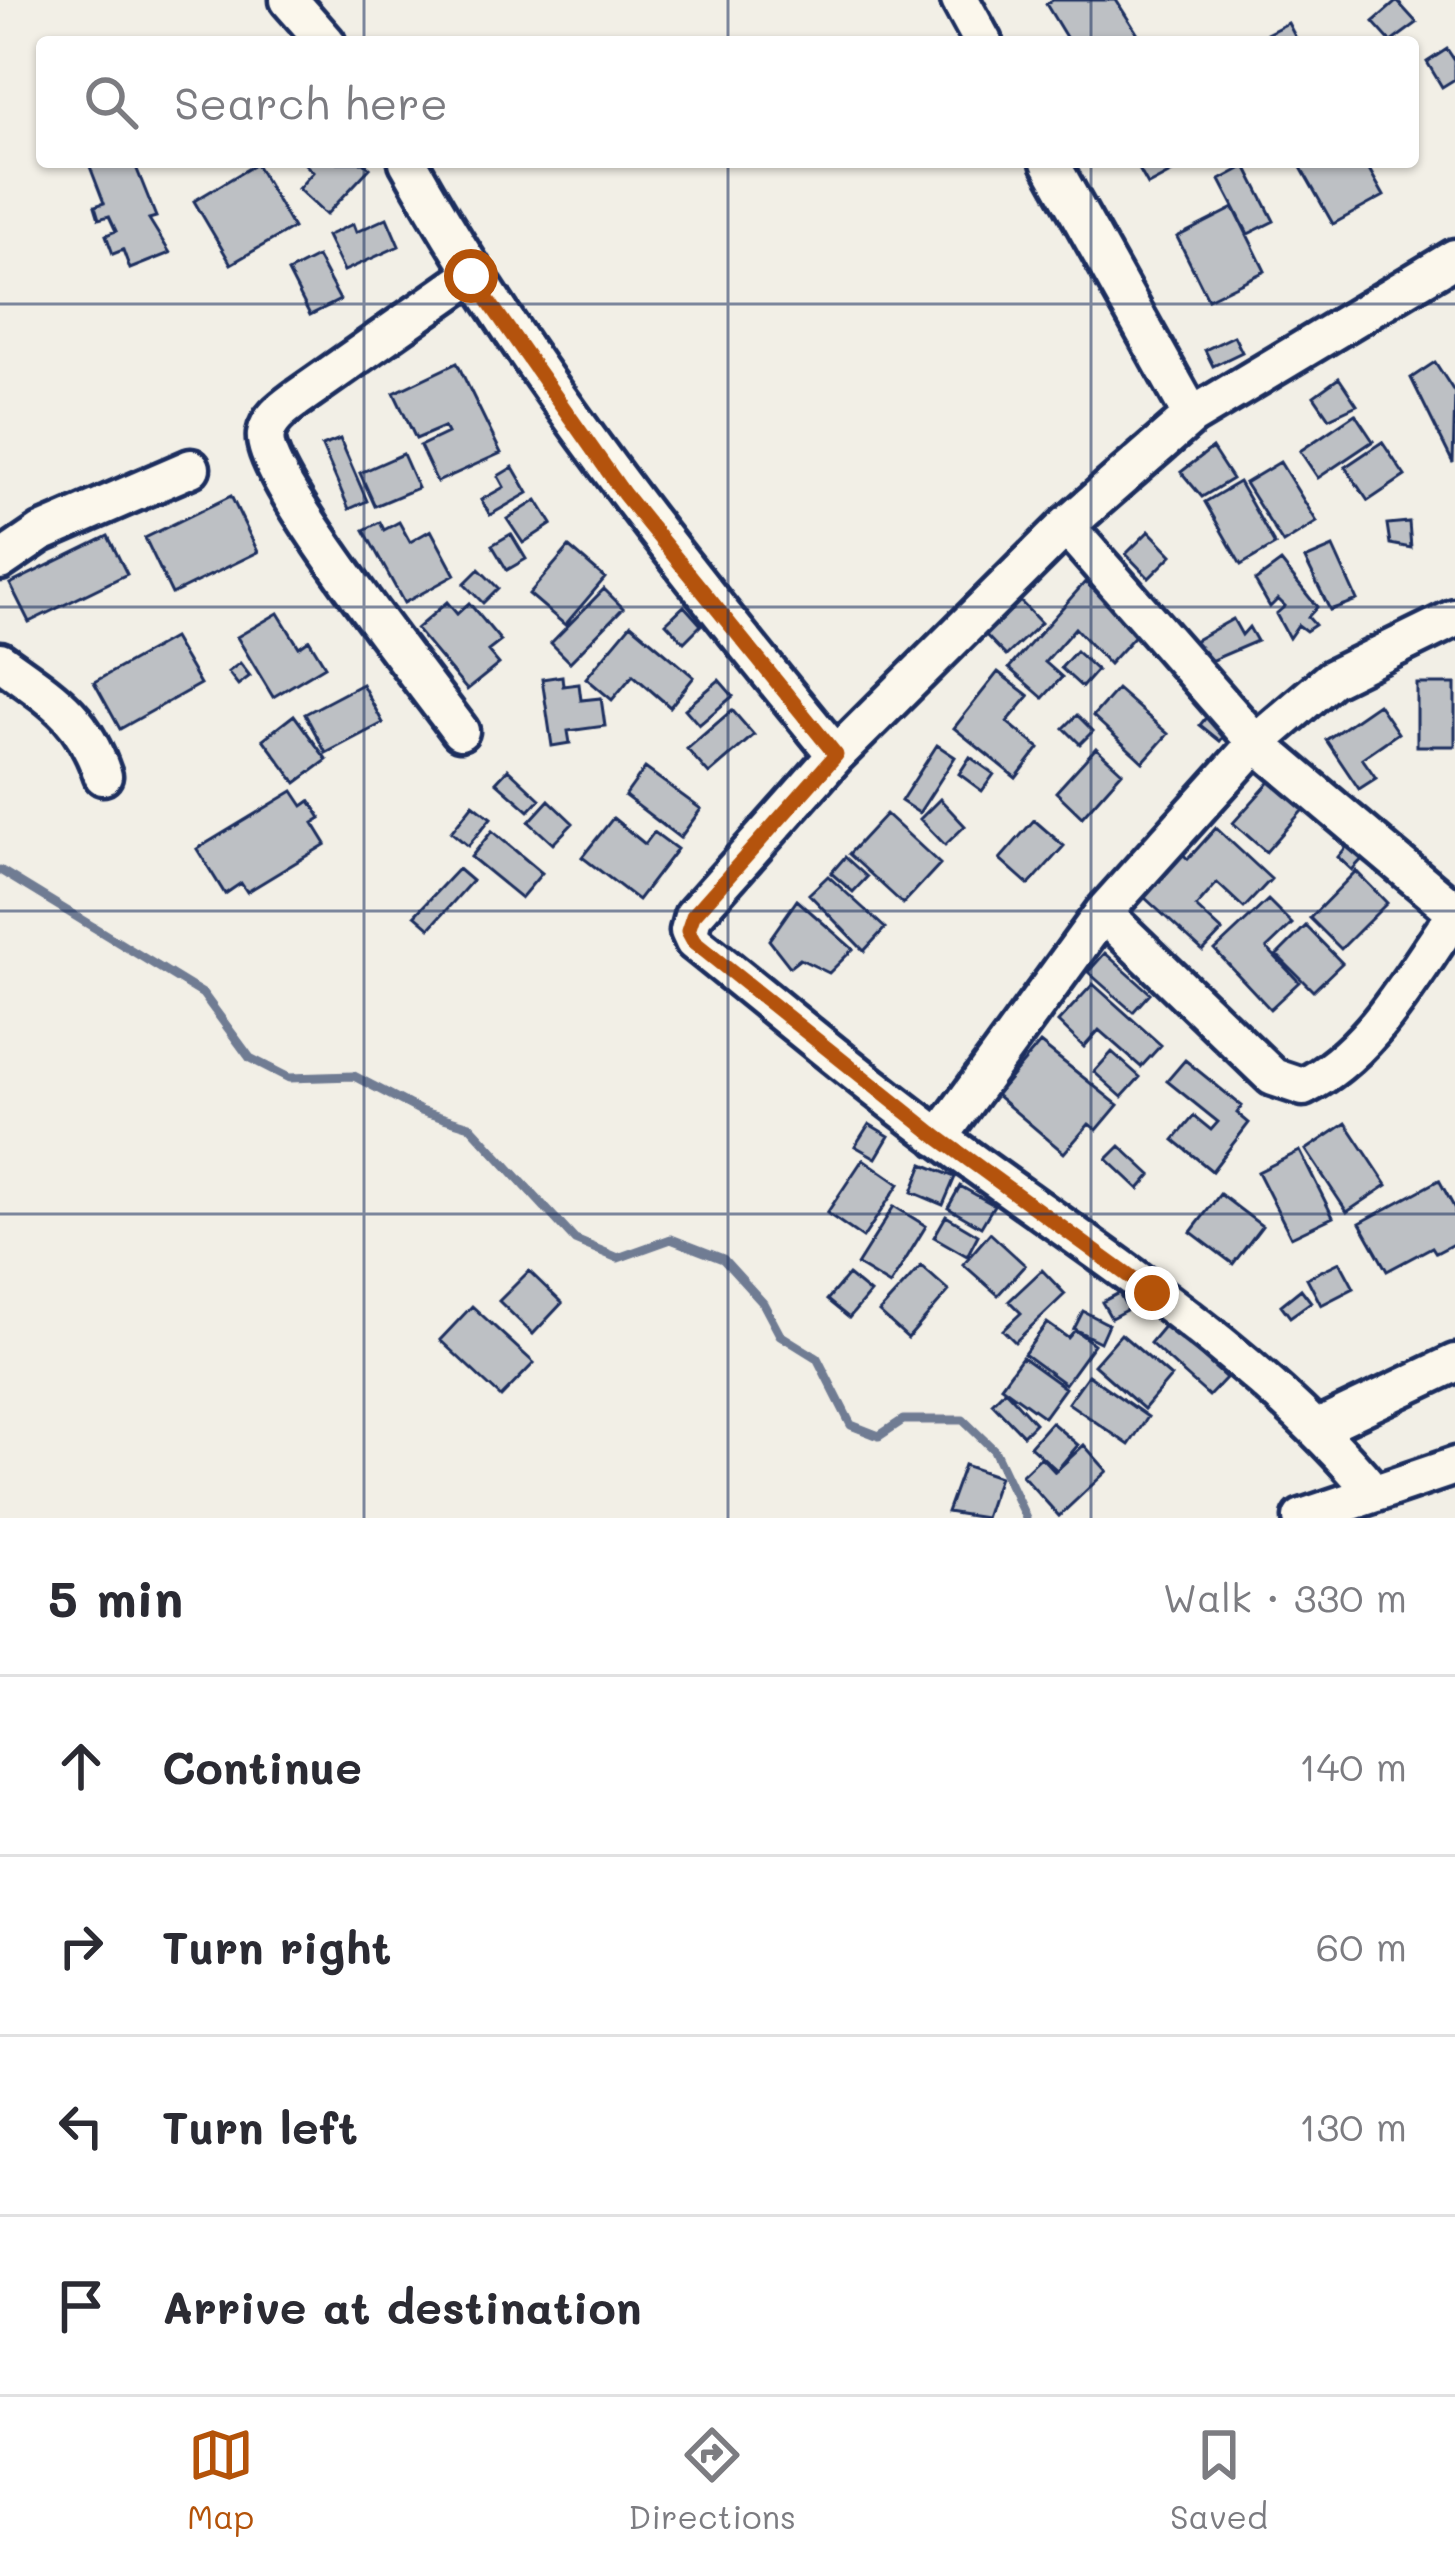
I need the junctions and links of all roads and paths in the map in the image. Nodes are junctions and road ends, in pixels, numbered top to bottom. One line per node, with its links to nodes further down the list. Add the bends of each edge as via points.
1 (289, 0): 3 (street)
2 (960, 0): 4 (street)
3 (321, 36)
4 (980, 36)
5 (410, 168): 8 (street)
6 (1053, 168): 9 (street)
7 (1455, 258): 9 (street)
8 (471, 276): 15 (street, via 296,399 266,435 270,462 293,499); 17 (street, via 624,494)
9 (1192, 416): 11 (street)
10 (190, 468): 12 (street, via 41,533)
11 (1066, 526): 16 (street); 17 (street)
12 (0, 562)
13 (1455, 618): 16 (street, via 1331,679)
14 (0, 661): 18 (street, via 89,734)
15 (460, 730)
16 (1256, 743): 19 (street); 20 (street)
17 (836, 755): 21 (street, via 688,931)
18 (103, 776)
19 (1103, 913): 20 (street, via 1273,1077 1303,1087 1368,1037); 21 (street)
20 (1455, 913)
21 (939, 1138): 23 (street)
22 (1455, 1363): 23 (street)
23 (1320, 1427): 25 (street)
24 (1455, 1466): 25 (street)
25 (1374, 1493): 26 (street)
26 (1302, 1518)

